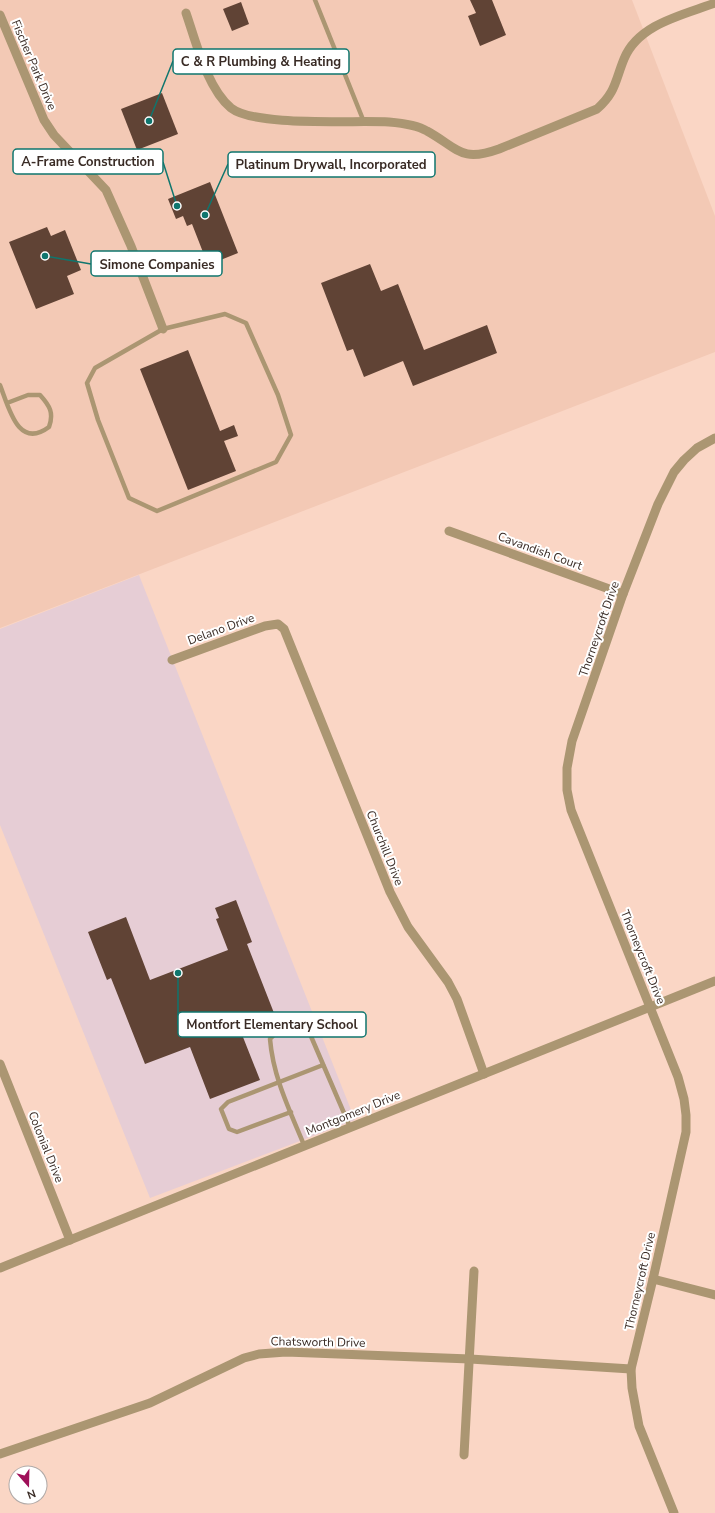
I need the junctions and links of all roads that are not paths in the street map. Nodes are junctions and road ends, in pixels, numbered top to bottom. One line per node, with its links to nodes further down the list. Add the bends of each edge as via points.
1 (315, 0): 5 (lane)
2 (715, 3): 5 (street, via 655,27 634,41 624,58 615,88 597,109 486,154 465,154 457,151 419,127 390,122)
3 (186, 13): 5 (street, via 214,86 222,99 232,108 251,117)
4 (0, 15): 6 (street, Fischer Park Drive, via 44,120 54,135 95,177 108,195)
5 (364, 122)
6 (163, 329): 6 (lane, via 95,368 87,384 98,420 129,498 157,511 276,462 291,435 278,395 246,323 225,314)
7 (0, 385): 8 (lane)
8 (7, 403): 8 (lane, via 16,424 26,434 34,435 49,427 52,418 50,406 40,396 28,395)
9 (715, 438): 11 (street, Thorneycroft Drive, via 698,448 674,472 658,504)
10 (449, 531): 11 (street, Cavandish Court)
11 (623, 594): 15 (street, Thorneycroft Drive, via 572,741 567,768 567,790 571,810)
12 (278, 624): 13 (street, Delano Drive, via 265,626); 18 (street, Churchill Drive, via 287,632 390,892 408,927 448,982 457,999)
13 (172, 660)
14 (715, 981): 15 (street, Montgomery Drive)
15 (650, 1006): 18 (street, Montgomery Drive); 26 (street, Thorneycroft Drive, via 678,1077 686,1115 682,1150)
16 (0, 1064): 23 (street, Colonial Drive)
17 (323, 1065): 19 (lane); 19 (lane, via 310,1034 303,1027 292,1024 278,1030 270,1040); 21 (lane)
18 (484, 1074): 21 (street, Montgomery Drive)
19 (278, 1083): 20 (lane); 20 (lane, via 228,1102 221,1109 229,1129 237,1132)
20 (291, 1112): 22 (lane)
21 (350, 1127): 22 (street, Montgomery Drive)
22 (304, 1145): 23 (street, Montgomery Drive)
23 (70, 1240): 24 (street, Montgomery Drive)
24 (0, 1268)
25 (474, 1270): 28 (street)
26 (654, 1279): 27 (street); 29 (street, Thorneycroft Drive)
27 (715, 1295)
28 (470, 1360): 29 (street, Chatsworth Drive); 30 (street, Chatsworth Drive, via 286,1352 259,1354 230,1364 150,1403); 31 (street)
29 (631, 1369): 32 (street, Thorneycroft Drive, via 639,1426)
30 (0, 1454)
31 (464, 1455)
32 (674, 1513)

